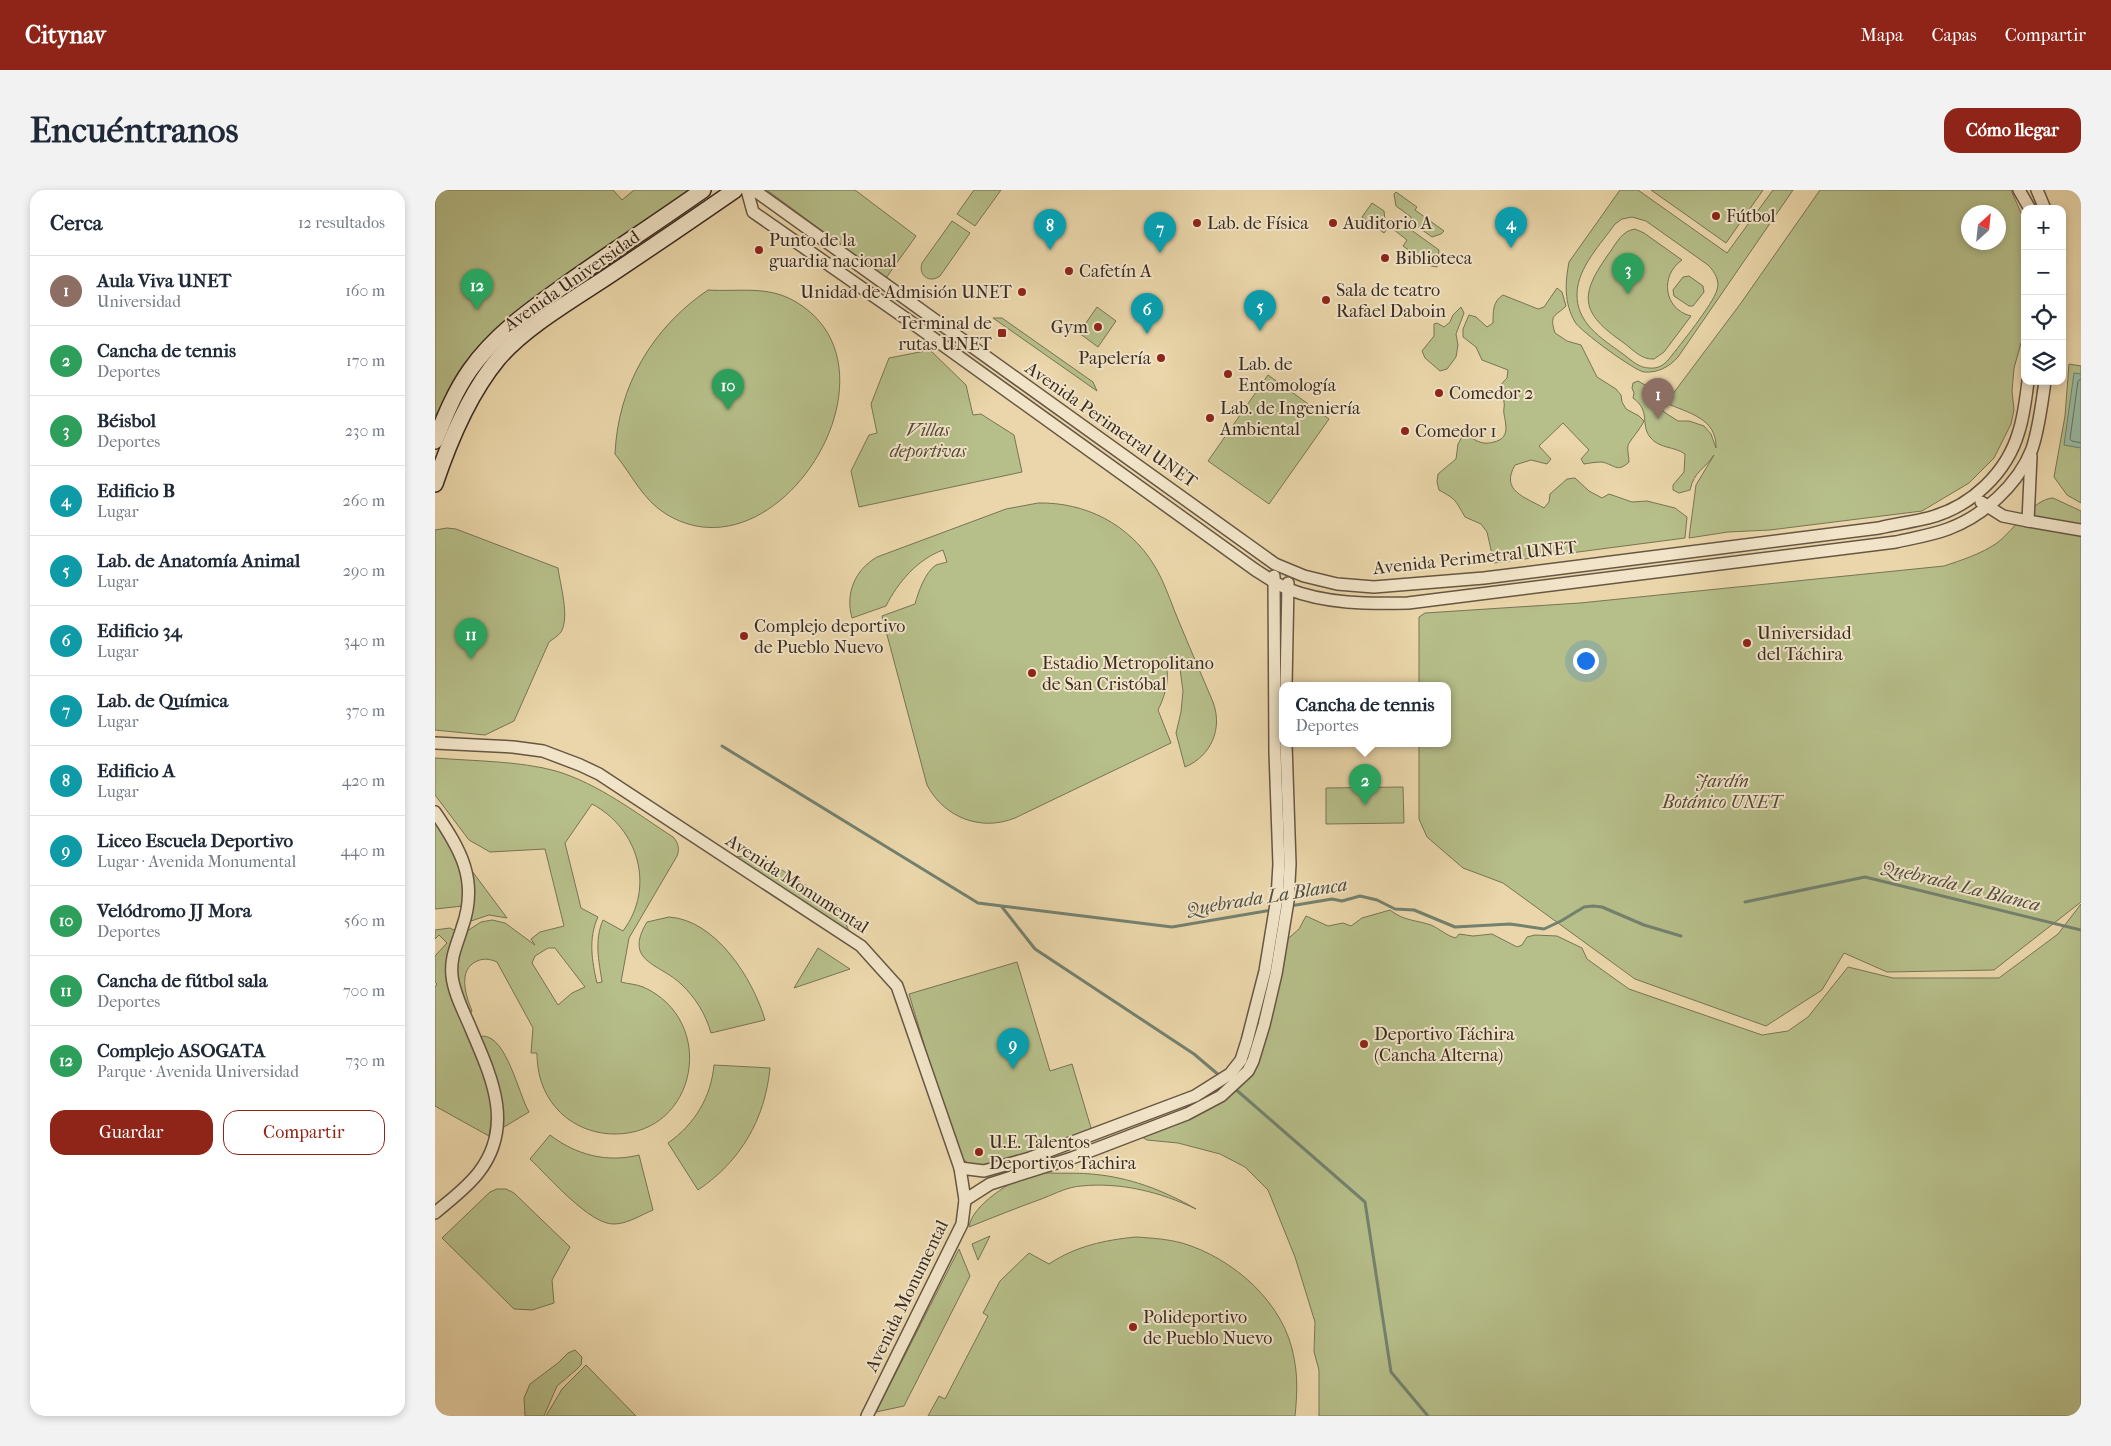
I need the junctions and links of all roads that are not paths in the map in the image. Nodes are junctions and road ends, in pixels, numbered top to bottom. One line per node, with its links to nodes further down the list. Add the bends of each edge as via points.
1 (703, 190): 15 (street, Avenida Universidad, via 505,330 470,370 447,411)
2 (735, 190): 17 (street, Avenida Universidad, via 585,291 512,345 485,377 447,450)
3 (747, 190): 10 (street, via 753,212)
4 (754, 190): 9 (street, Avenida Perimetral UNET)
5 (2019, 190): 7 (street)
6 (2037, 190): 8 (street)
7 (2028, 205)
8 (2043, 205)
9 (899, 295): 10 (street); 11 (street, Avenida Perimetral UNET)
10 (890, 308): 12 (street)
11 (917, 308): 12 (street); 22 (street, Avenida Perimetral UNET)
12 (909, 320): 24 (street, via 1121,475)
13 (2027, 385): 18 (street, Avenida Perimetral UNET, via 2019,432 2007,459 1991,481)
14 (2045, 385): 16 (street)
15 (435, 441)
16 (2032, 449): 19 (street, via 2005,490); 20 (street)
17 (435, 484)
18 (1974, 496): 19 (street); 23 (street, Avenida Perimetral UNET, via 1929,518 1879,528 1484,578 1374,587 1337,584)
19 (1986, 507): 20 (street, via 2003,516); 25 (street, via 1947,530 1896,542 1408,603 1368,604 1326,599)
20 (2028, 520): 21 (street)
21 (2081, 530)
22 (1275, 564): 23 (street, Avenida Perimetral UNET); 24 (street)
23 (1289, 571): 25 (street)
24 (1274, 581): 25 (street); 30 (street, via 1275,752)
25 (1288, 588): 26 (street)
26 (1286, 682)
27 (435, 743): 34 (street, Avenida Monumental, via 513,747 543,752 580,765 612,782 861,946 897,986)
28 (1286, 747): 30 (street)
29 (435, 812): 36 (street, via 457,844 466,869 468,907 453,952 452,979 493,1083 498,1118 493,1147 479,1172)
30 (1285, 864): 31 (street, via 1265,970); 31 (street, via 1288,901 1258,1047 1248,1071)
31 (1234, 1078): 32 (street); 33 (street, via 1227,1092 1187,1114)
32 (1094, 1134): 33 (street); 34 (street, via 1030,1158 985,1170)
33 (1099, 1148): 35 (street, via 990,1184)
34 (960, 1168): 35 (street, Avenida Monumental)
35 (965, 1200): 37 (street, Avenida Monumental, via 963,1221)
36 (435, 1214)
37 (867, 1416)

